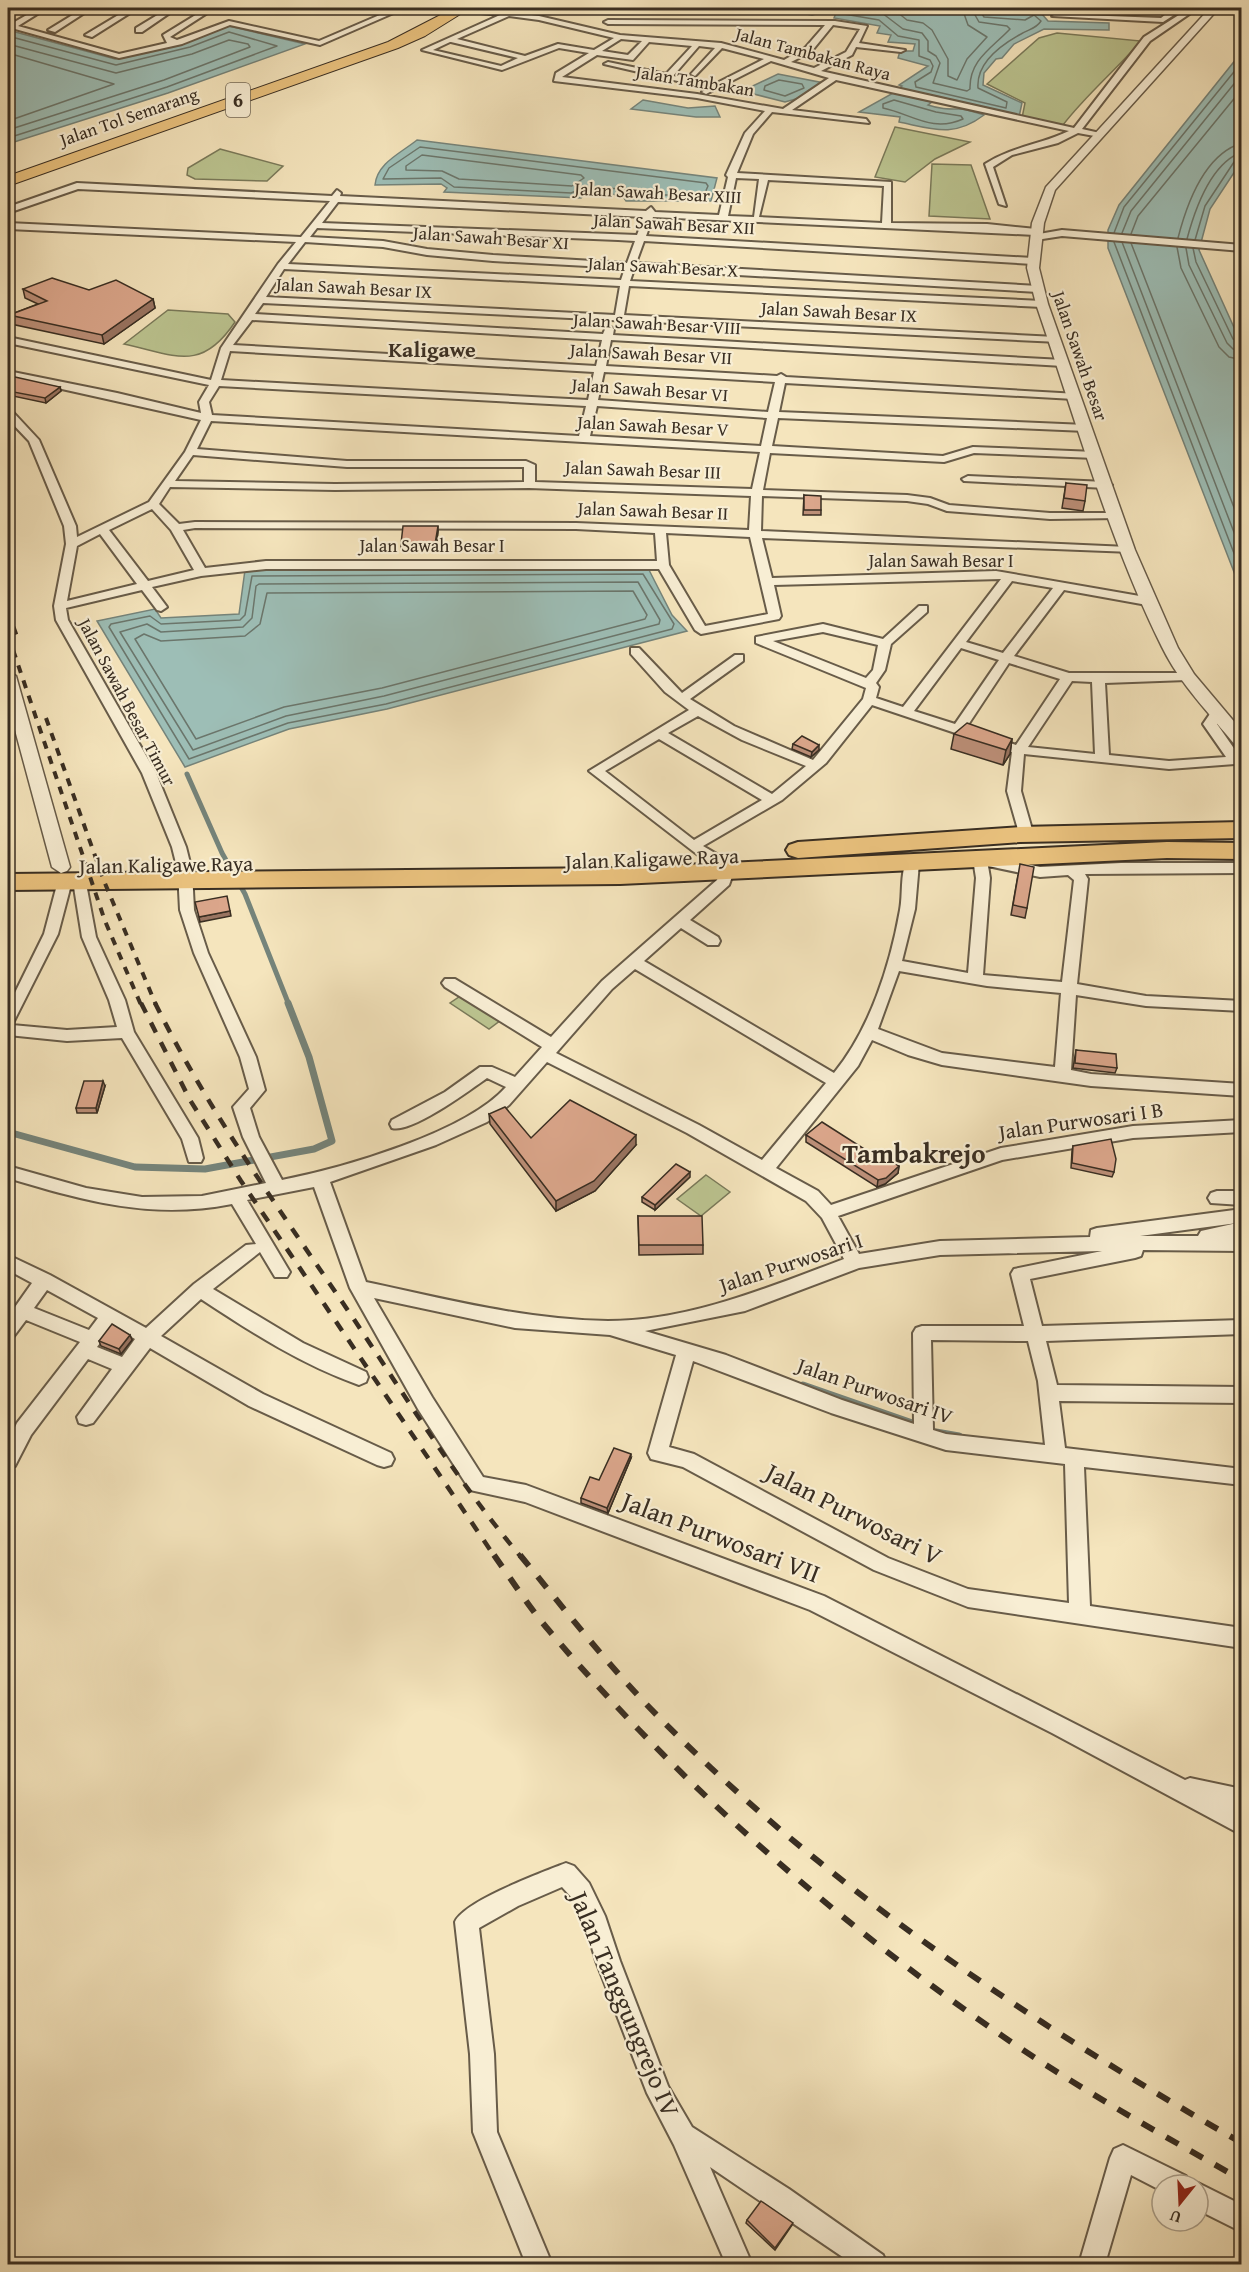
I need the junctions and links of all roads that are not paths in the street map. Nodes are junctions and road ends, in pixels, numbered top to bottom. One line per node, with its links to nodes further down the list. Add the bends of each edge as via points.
1 (43, 8): 24 (street)
2 (88, 8): 26 (street)
3 (134, 8): 29 (street)
4 (169, 8): 11 (street); 27 (street)
5 (401, 8): 34 (street, via 320,43 229,23)
6 (446, 8): 59 (highway, Jalan Tol Semarang / 6, via 380,42)
7 (463, 8): 62 (highway, Jalan Tol Semarang / 6, via 393,45)
8 (587, 8): 9 (street)
9 (604, 9): 28 (street)
10 (1166, 9): 13 (street)
11 (184, 10)
12 (207, 10): 15 (street); 34 (street, via 166,37)
13 (1177, 10): 14 (street); 20 (street, via 1162,20)
14 (1190, 10): 17 (street); 55 (street, via 1147,39)
15 (194, 11)
16 (484, 11): 18 (street, Jalan Tambakan Raya)
17 (1211, 11): 56 (street, Jalan Sawah Besar)
18 (508, 12): 28 (street, Jalan Tambakan Raya); 32 (street)
19 (725, 14): 25 (street)
20 (1056, 16)
21 (608, 22): 22 (street)
22 (654, 22): 25 (street); 31 (street)
23 (829, 25): 25 (street); 36 (street, via 864,28); 43 (street, via 808,50)
24 (10, 26): 34 (street, via 113,55)
25 (717, 26)
26 (52, 30)
27 (139, 30)
28 (594, 32): 30 (street, Jalan Tambakan Raya)
29 (89, 35)
30 (620, 37): 31 (street, Jalan Tambakan Raya); 38 (street)
31 (643, 39): 33 (street, Jalan Tambakan Raya); 39 (street)
32 (451, 40): 40 (street); 40 (street, via 426,50 502,68)
33 (705, 41): 35 (street, Jalan Tambakan Raya); 47 (street)
34 (172, 44)
35 (721, 45): 41 (street, Jalan Tambakan Raya); 46 (street)
36 (855, 45): 37 (street); 45 (street, via 849,53)
37 (901, 50)
38 (593, 55): 39 (street); 40 (street, via 558,46); 49 (street, Jalan Tambakan, via 557,79)
39 (631, 57): 44 (street)
40 (526, 58)
41 (771, 58): 43 (street, Jalan Tambakan Raya); 50 (street)
42 (598, 62): 44 (street, Jalan Tambakan)
43 (785, 62): 45 (street, Jalan Tambakan Raya)
44 (624, 68): 47 (street, Jalan Tambakan); 49 (street)
45 (815, 71): 48 (street, Jalan Tambakan Raya)
46 (695, 74)
47 (668, 77): 50 (street, Jalan Tambakan)
48 (835, 77): 53 (street); 55 (street, Jalan Tambakan Raya)
49 (606, 85): 51 (street, Jalan Tambakan)
50 (716, 87): 51 (street)
51 (697, 96): 52 (street, Jalan Tambakan)
52 (770, 110): 53 (street); 57 (street, Jalan Tambakan, via 750,131)
53 (784, 112): 54 (street)
54 (866, 121)
55 (1076, 131): 56 (street, Jalan Tambakan Raya); 64 (street, via 1009,153 988,166)
56 (1097, 135): 72 (street, Jalan Sawah Besar, via 1050,189)
57 (734, 165): 58 (street); 60 (street, Jalan Tambakan)
58 (803, 171)
59 (8, 172)
60 (730, 175): 61 (street); 67 (street, Jalan Tambakan)
61 (764, 177): 68 (street); 69 (street, via 888,184)
62 (8, 181)
63 (335, 198): 65 (street, Jalan Sawah Besar XIII, via 68,187); 66 (street, Jalan Sawah Besar XIII); 70 (street)
64 (1003, 204)
65 (8, 210)
66 (651, 212): 67 (street, Jalan Sawah Besar XIII); 73 (street)
67 (724, 215): 68 (street, Jalan Sawah Besar XIII); 69 (street, Jalan Sawah Besar XIII)
68 (758, 215): 69 (street, Jalan Sawah Besar XIII)
69 (887, 224): 72 (street, Jalan Sawah Besar XIII)
70 (313, 225): 73 (street, Jalan Sawah Besar XII); 74 (street)
71 (8, 226): 74 (street, Jalan Sawah Besar XI)
72 (1037, 231): 75 (street, Jalan Sawah Besar XIII); 76 (street, Jalan Sawah Besar)
73 (643, 238): 76 (street, Jalan Sawah Besar XII); 77 (street)
74 (301, 239): 77 (street, Jalan Sawah Besar XI, via 383,244 493,258); 78 (street)
75 (1242, 248)
76 (1033, 261): 80 (street, Jalan Sawah Besar)
77 (633, 265): 79 (street); 80 (street, Jalan Sawah Besar XI)
78 (281, 266): 79 (street, Jalan Sawah Besar X); 81 (street)
79 (626, 281): 82 (street, Jalan Sawah Besar X); 84 (street)
80 (1038, 289): 82 (street, Jalan Sawah Besar)
81 (261, 300): 83 (street); 84 (street, Jalan Sawah Besar IX)
82 (1042, 304): 87 (street, Jalan Sawah Besar)
83 (249, 318): 85 (street, Jalan Sawah Besar VIII); 88 (street)
84 (615, 318): 85 (street); 87 (street, Jalan Sawah Besar IX)
85 (607, 337): 89 (street, Jalan Sawah Besar VIII); 90 (street)
86 (8, 340): 93 (street, Jalan Sawah Besar VI)
87 (1056, 340): 89 (street, Jalan Sawah Besar)
88 (226, 348): 90 (street, Jalan Sawah Besar VII); 93 (street)
89 (1063, 363): 94 (street, Jalan Sawah Besar)
90 (599, 368): 92 (street, Jalan Sawah Besar VII); 95 (street)
91 (8, 374): 98 (street, Jalan Sawah Besar V)
92 (781, 377): 94 (street, Jalan Sawah Besar VII); 97 (street)
93 (213, 383): 95 (street, Jalan Sawah Besar VI); 98 (street, via 204,402)
94 (1074, 396): 99 (street, Jalan Sawah Besar)
95 (593, 403): 97 (street, Jalan Sawah Besar VI); 100 (street)
96 (8, 413): 115 (street, Jalan Sawah Besar Timur, via 34,440 69,526)
97 (773, 415): 99 (street, Jalan Sawah Besar VI); 101 (street)
98 (207, 418): 100 (street, Jalan Sawah Besar V); 102 (street)
99 (1086, 428): 103 (street, Jalan Sawah Besar)
100 (584, 439): 101 (street, Jalan Sawah Besar V)
101 (766, 449): 103 (street, Jalan Sawah Besar V, via 944,459 973,450); 108 (street)
102 (190, 452): 105 (street); 106 (street, via 346,464 526,464 530,465)
103 (1095, 454): 107 (street, Jalan Sawah Besar)
104 (968, 479): 107 (street)
105 (167, 484): 106 (street, Jalan Sawah Besar III); 109 (street)
106 (529, 484): 108 (street, Jalan Sawah Besar III)
107 (1106, 485): 110 (street, Jalan Sawah Besar)
108 (757, 491): 110 (street, Jalan Sawah Besar III, via 907,498 947,508 1050,516); 114 (street)
109 (153, 504): 111 (street); 112 (street)
110 (1116, 516): 116 (street, Jalan Sawah Besar)
111 (176, 528): 113 (street, Jalan Sawah Besar II, via 195,525); 118 (street)
112 (102, 529): 115 (street); 121 (street)
113 (660, 529): 114 (street, Jalan Sawah Besar II); 117 (street)
114 (755, 533): 116 (street, Jalan Sawah Besar II); 120 (street)
115 (72, 544): 124 (street, Jalan Sawah Besar Timur)
116 (1128, 550): 123 (street, Jalan Sawah Besar)
117 (663, 565): 118 (street, Jalan Sawah Besar I, via 266,565); 120 (street, via 701,630 775,616)
118 (201, 572): 121 (street, Jalan Sawah Besar I)
119 (1009, 577): 120 (street, Jalan Sawah Besar I); 122 (street, Jalan Sawah Besar I); 128 (street)
120 (768, 582)
121 (143, 586): 124 (street, Jalan Sawah Besar I); 125 (street)
122 (1061, 586): 123 (street, Jalan Sawah Besar I); 131 (street)
123 (1147, 601): 133 (street, Jalan Sawah Besar)
124 (60, 606): 159 (street, Jalan Sawah Besar Timur, via 62,620 149,773)
125 (161, 607)
126 (923, 609): 127 (street)
127 (885, 643): 136 (street, via 879,670); 136 (street, via 823,628 760,640 792,656)
128 (958, 643): 131 (street); 140 (street)
129 (634, 651): 137 (street)
130 (739, 658): 137 (street)
131 (1006, 658): 134 (street); 142 (street)
132 (8, 676): 160 (street)
133 (1187, 676): 135 (street); 141 (street, Jalan Sawah Besar)
134 (1068, 677): 135 (street); 145 (street)
135 (1098, 679): 146 (street)
136 (869, 683): 138 (street, via 873,687)
137 (682, 699): 139 (street)
138 (869, 700): 140 (street); 147 (street)
139 (698, 710): 143 (street); 147 (street, via 779,752)
140 (906, 712): 142 (street)
141 (1217, 714): 144 (street, Jalan Sawah Besar); 146 (street, via 1210,724 1234,760 1169,765)
142 (958, 730): 145 (street)
143 (660, 734): 148 (street); 151 (street, via 596,771)
144 (1242, 742)
145 (1019, 750): 146 (street); 150 (street, via 1014,791)
146 (1102, 758)
147 (815, 765): 148 (street)
148 (773, 800): 151 (street)
149 (1242, 830): 150 (highway, Jalan Kaligawe Raya)
150 (1026, 833): 155 (highway, Jalan Kaligawe Raya, via 904,840)
151 (693, 846): 155 (street)
152 (1242, 851): 153 (highway, Jalan Kaligawe Raya, via 1167,850)
153 (981, 860): 154 (highway, Jalan Kaligawe Raya); 158 (street, via 1040,872); 166 (street)
154 (912, 862): 155 (highway, Jalan Kaligawe Raya); 165 (street, via 908,909)
155 (721, 865): 159 (highway, Jalan Kaligawe Raya, via 620,876); 162 (street, via 724,882)
156 (8, 867): 160 (highway)
157 (1242, 868): 158 (street)
158 (1072, 871): 168 (street, via 1081,879)
159 (198, 872): 160 (highway, Jalan Kaligawe Raya); 160 (highway, Jalan Kaligawe Raya); 185 (street, Jalan Sawah Besar Timur, via 187,910 201,953 248,1057 257,1090 241,1107)
160 (76, 881): 161 (highway); 170 (street); 172 (street, via 89,937 117,1000)
161 (8, 882)
162 (679, 920): 163 (street); 164 (street)
163 (713, 941)
164 (633, 961): 174 (street); 176 (street)
165 (894, 965): 166 (street); 173 (street)
166 (975, 979): 168 (street)
167 (450, 983): 174 (street)
168 (1068, 988): 169 (street, via 1146,1001); 175 (street)
169 (1242, 1006)
170 (8, 1021)
171 (8, 1030): 172 (street, via 62,1036)
172 (126, 1032): 181 (street, via 190,1138)
173 (869, 1032): 175 (street, via 942,1059); 176 (street, via 852,1062)
174 (549, 1050): 177 (street); 182 (street)
175 (1063, 1074): 178 (street, via 1144,1085)
176 (834, 1081): 182 (street)
177 (518, 1085): 179 (street, via 486,1071 451,1096); 184 (street, via 481,1118)
178 (1242, 1090)
179 (398, 1124)
180 (1242, 1126): 189 (street, Jalan Purwosari I B, via 1133,1132 1001,1154)
181 (195, 1158)
182 (765, 1169): 189 (street, via 812,1196)
183 (8, 1172): 186 (street, via 86,1195 142,1204)
184 (320, 1179): 185 (street); 199 (street, Jalan Purwosari VII)
185 (271, 1187): 186 (street)
186 (237, 1198): 197 (street)
187 (1217, 1198): 188 (street)
188 (1242, 1198)
189 (828, 1212): 196 (street)
190 (1242, 1216): 193 (street)
191 (1242, 1229): 206 (street, via 1020,1274)
192 (1242, 1244): 193 (street, Jalan Purwosari I)
193 (1014, 1245): 196 (street, Jalan Purwosari I, via 940,1248)
194 (252, 1250): 200 (street)
195 (8, 1262): 198 (street)
196 (855, 1262): 204 (street, Jalan Purwosari I, via 745,1304 663,1322)
197 (281, 1272)
198 (44, 1280): 201 (street); 202 (street)
199 (359, 1288): 204 (street, Jalan Purwosari I, via 515,1321); 222 (street, Jalan Purwosari VII, via 477,1484 526,1494 817,1603)
200 (200, 1289): 207 (street); 211 (street, via 311,1359)
201 (21, 1310): 205 (street); 208 (street)
202 (110, 1316): 207 (street); 208 (street)
203 (1242, 1327): 206 (street)
204 (609, 1328): 209 (street, Jalan Purwosari IV)
205 (8, 1331)
206 (1036, 1334): 212 (street); 215 (street, via 922,1333)
207 (147, 1338): 210 (street); 217 (street, via 256,1400)
208 (88, 1345): 210 (street); 218 (street, via 24,1429)
209 (686, 1351): 215 (street, Jalan Purwosari IV); 220 (street, Jalan Purwosari V, via 658,1453 687,1460 880,1564 923,1581 968,1598)
210 (125, 1366): 214 (street)
211 (359, 1377)
212 (1050, 1393): 213 (street); 216 (street)
213 (1242, 1395)
214 (86, 1417)
215 (924, 1428): 216 (street, Jalan Purwosari IV, via 946,1442)
216 (1060, 1453): 219 (street, Jalan Purwosari IV); 220 (street)
217 (384, 1459)
218 (8, 1460)
219 (1242, 1477)
220 (1080, 1616): 221 (street, Jalan Purwosari V)
221 (1242, 1638)
222 (1174, 1786): 223 (street); 224 (street, Jalan Purwosari VII)
223 (1242, 1800)
224 (1242, 1824)
225 (683, 2136): 229 (street, Jalan Tanggungrejo IV, via 658,2093 597,1924 570,1877 563,1874 467,1922 482,2054 485,2132); 230 (street, Jalan Tanggungrejo IV); 231 (street)
226 (1153, 2173): 232 (street, via 1123,2158)
227 (1210, 2202): 228 (street)
228 (1242, 2219)
229 (539, 2265)
230 (739, 2265)
231 (874, 2265)
232 (1092, 2265)

